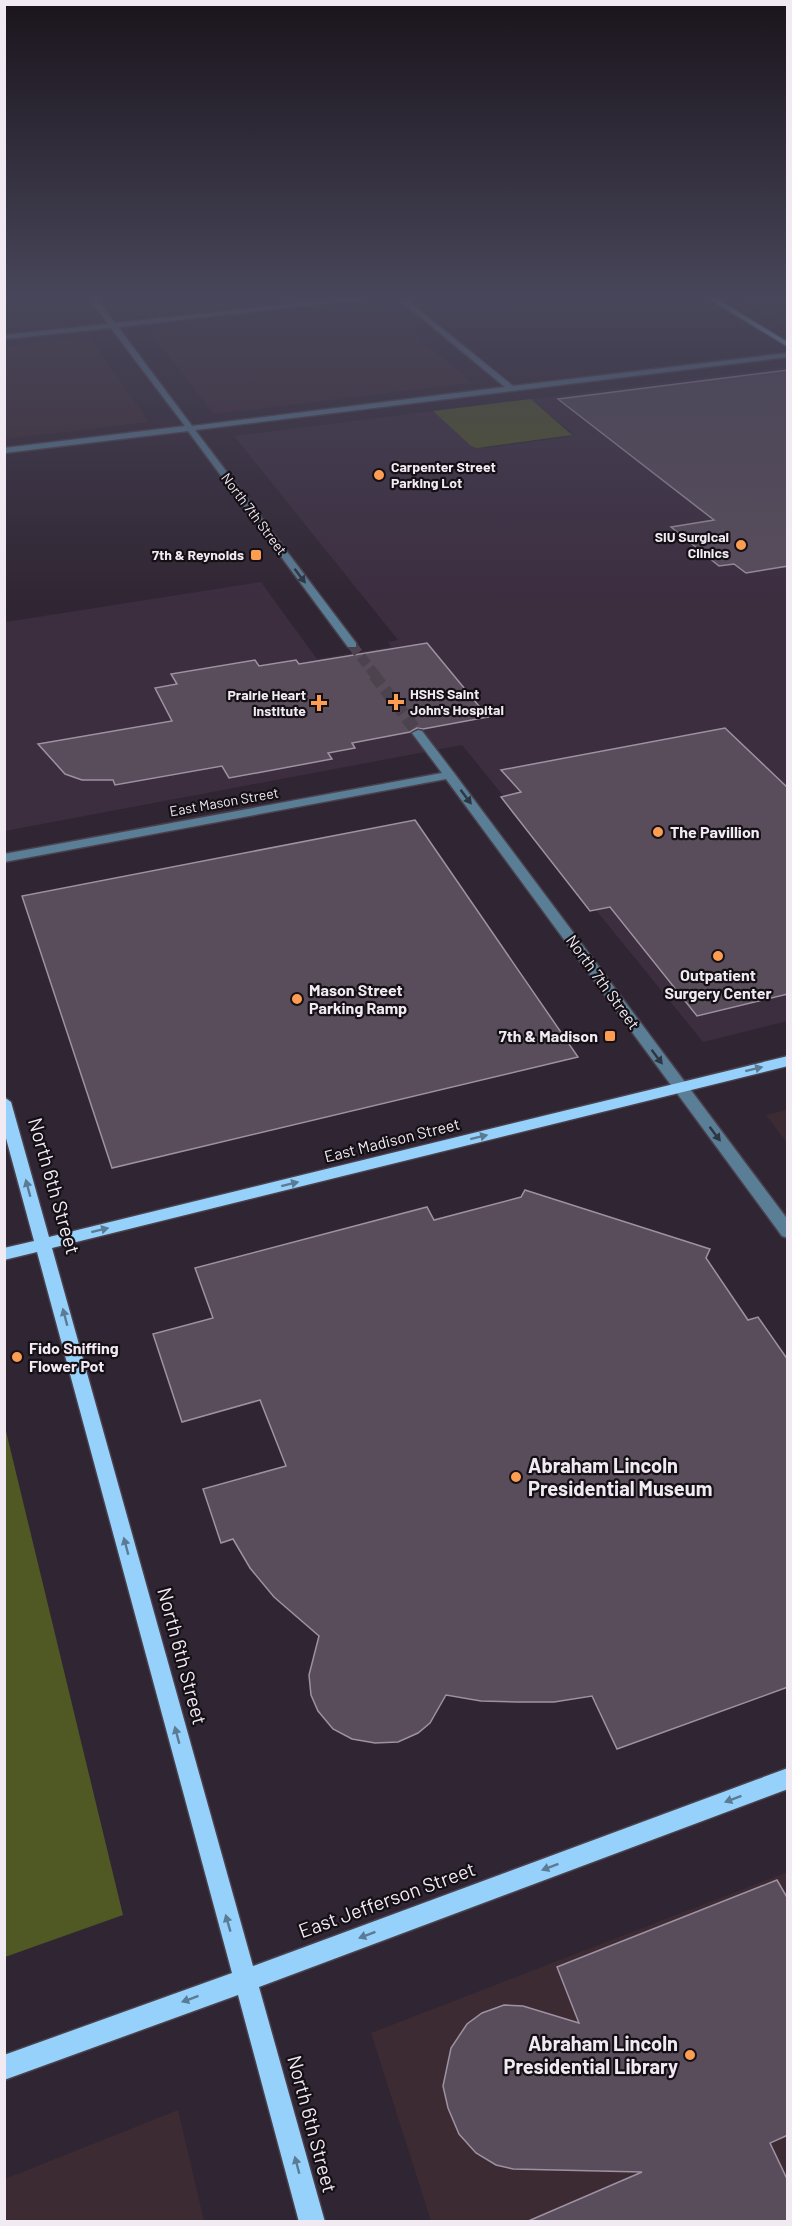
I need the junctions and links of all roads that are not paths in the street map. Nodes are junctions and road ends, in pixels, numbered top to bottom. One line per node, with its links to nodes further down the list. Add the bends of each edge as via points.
1 (168, 400): 3 (street, North 7th Street)
2 (422, 400): 3 (street)
3 (189, 428): 4 (street); 5 (street, North 7th Street, one-way to 5)
4 (4, 451)
5 (352, 645)
6 (418, 733): 7 (street, North 7th Street)
7 (450, 775): 8 (street, East Mason Street); 10 (street, North 7th Street, one-way to 10)
8 (4, 858)
9 (788, 1061): 10 (main road, East Madison Street, one-way to 9)
10 (680, 1088): 12 (street, North 7th Street, one-way to 12); 13 (main road, East Madison Street, one-way to 10)
11 (4, 1102): 13 (main road, North 6th Street, one-way to 11)
12 (788, 1232)
13 (44, 1245): 14 (main road, East Madison Street); 16 (main road, North 6th Street, one-way to 13)
14 (4, 1254)
15 (788, 1778): 16 (main road, East Jefferson Street, one-way to 16)
16 (245, 1979): 17 (main road, East Jefferson Street, one-way to 17); 18 (main road, North 6th Street, one-way to 16)
17 (4, 2068)
18 (312, 2222)

